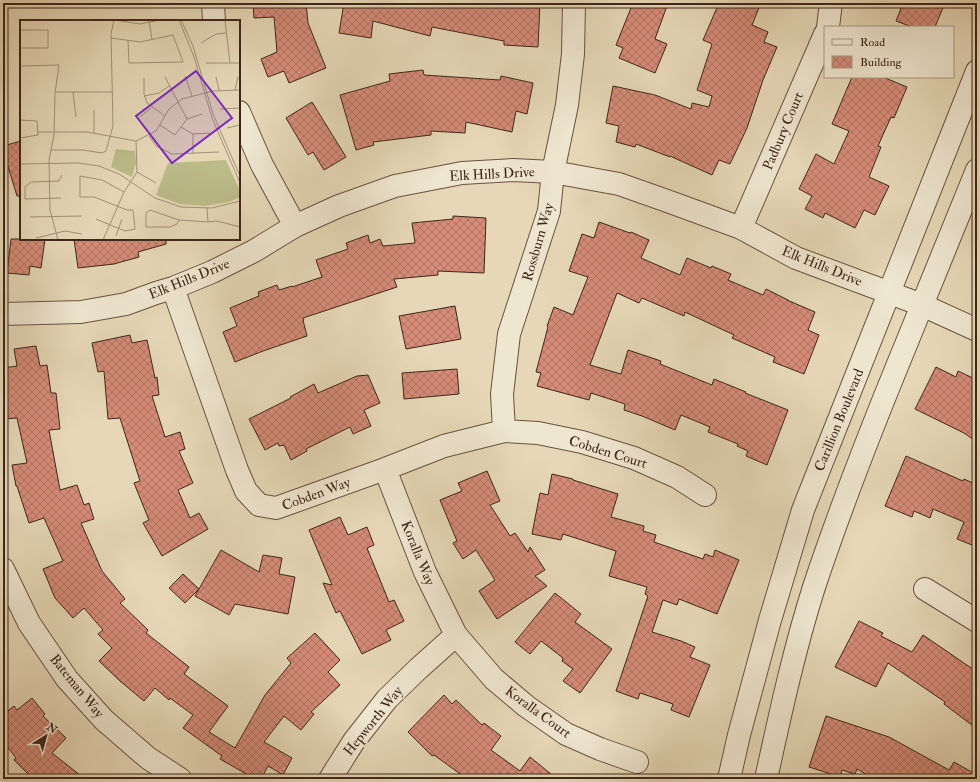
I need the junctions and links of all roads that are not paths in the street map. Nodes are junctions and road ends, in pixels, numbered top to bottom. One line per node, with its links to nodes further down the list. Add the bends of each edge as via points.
1 (213, 3): 4 (street)
2 (574, 3): 10 (street, Rossburn Way, via 567,106)
3 (831, 3): 5 (street)
4 (214, 20)
5 (828, 26)
6 (824, 36): 12 (street, Padbury Court)
7 (977, 71): 14 (street, Carillion Boulevard)
8 (240, 114): 11 (street, via 262,164)
9 (977, 170): 15 (street)
10 (552, 172): 11 (street, Elk Hills Drive, via 513,170 462,173 395,186 339,206); 12 (street, Elk Hills Drive, via 619,184); 18 (street, Rossburn Way, via 549,211 509,334 502,394)
11 (295, 226): 13 (street, Elk Hills Drive, via 254,251)
12 (742, 228): 14 (street, Elk Hills Drive, via 796,258)
13 (173, 288): 16 (street, Elk Hills Drive, via 126,304 81,312); 19 (street, Cobden Way, via 237,470 246,490 259,505 276,508)
14 (889, 293): 15 (street, Elk Hills Drive); 28 (street, Carillion Boulevard, via 803,510 770,620)
15 (922, 305): 17 (street, Elk Hills Drive); 29 (street, via 844,501 814,588)
16 (3, 314)
17 (977, 330)
18 (504, 431): 19 (street, Cobden Way, via 444,446); 20 (street, Cobden Court, via 538,433 582,442 634,458 677,477)
19 (385, 469): 24 (street, Koralla Way, via 425,572)
20 (705, 495)
21 (4, 572): 26 (street, Bateman Way, via 29,623 67,679 110,724 148,758)
22 (925, 589): 23 (street)
23 (977, 621)
24 (456, 635): 25 (street, Koralla Court, via 494,679 526,706 566,734 600,750); 27 (street, Hepworth Way, via 387,699 354,740)
25 (637, 762)
26 (180, 779)
27 (330, 779)
28 (729, 779)
29 (766, 779)

